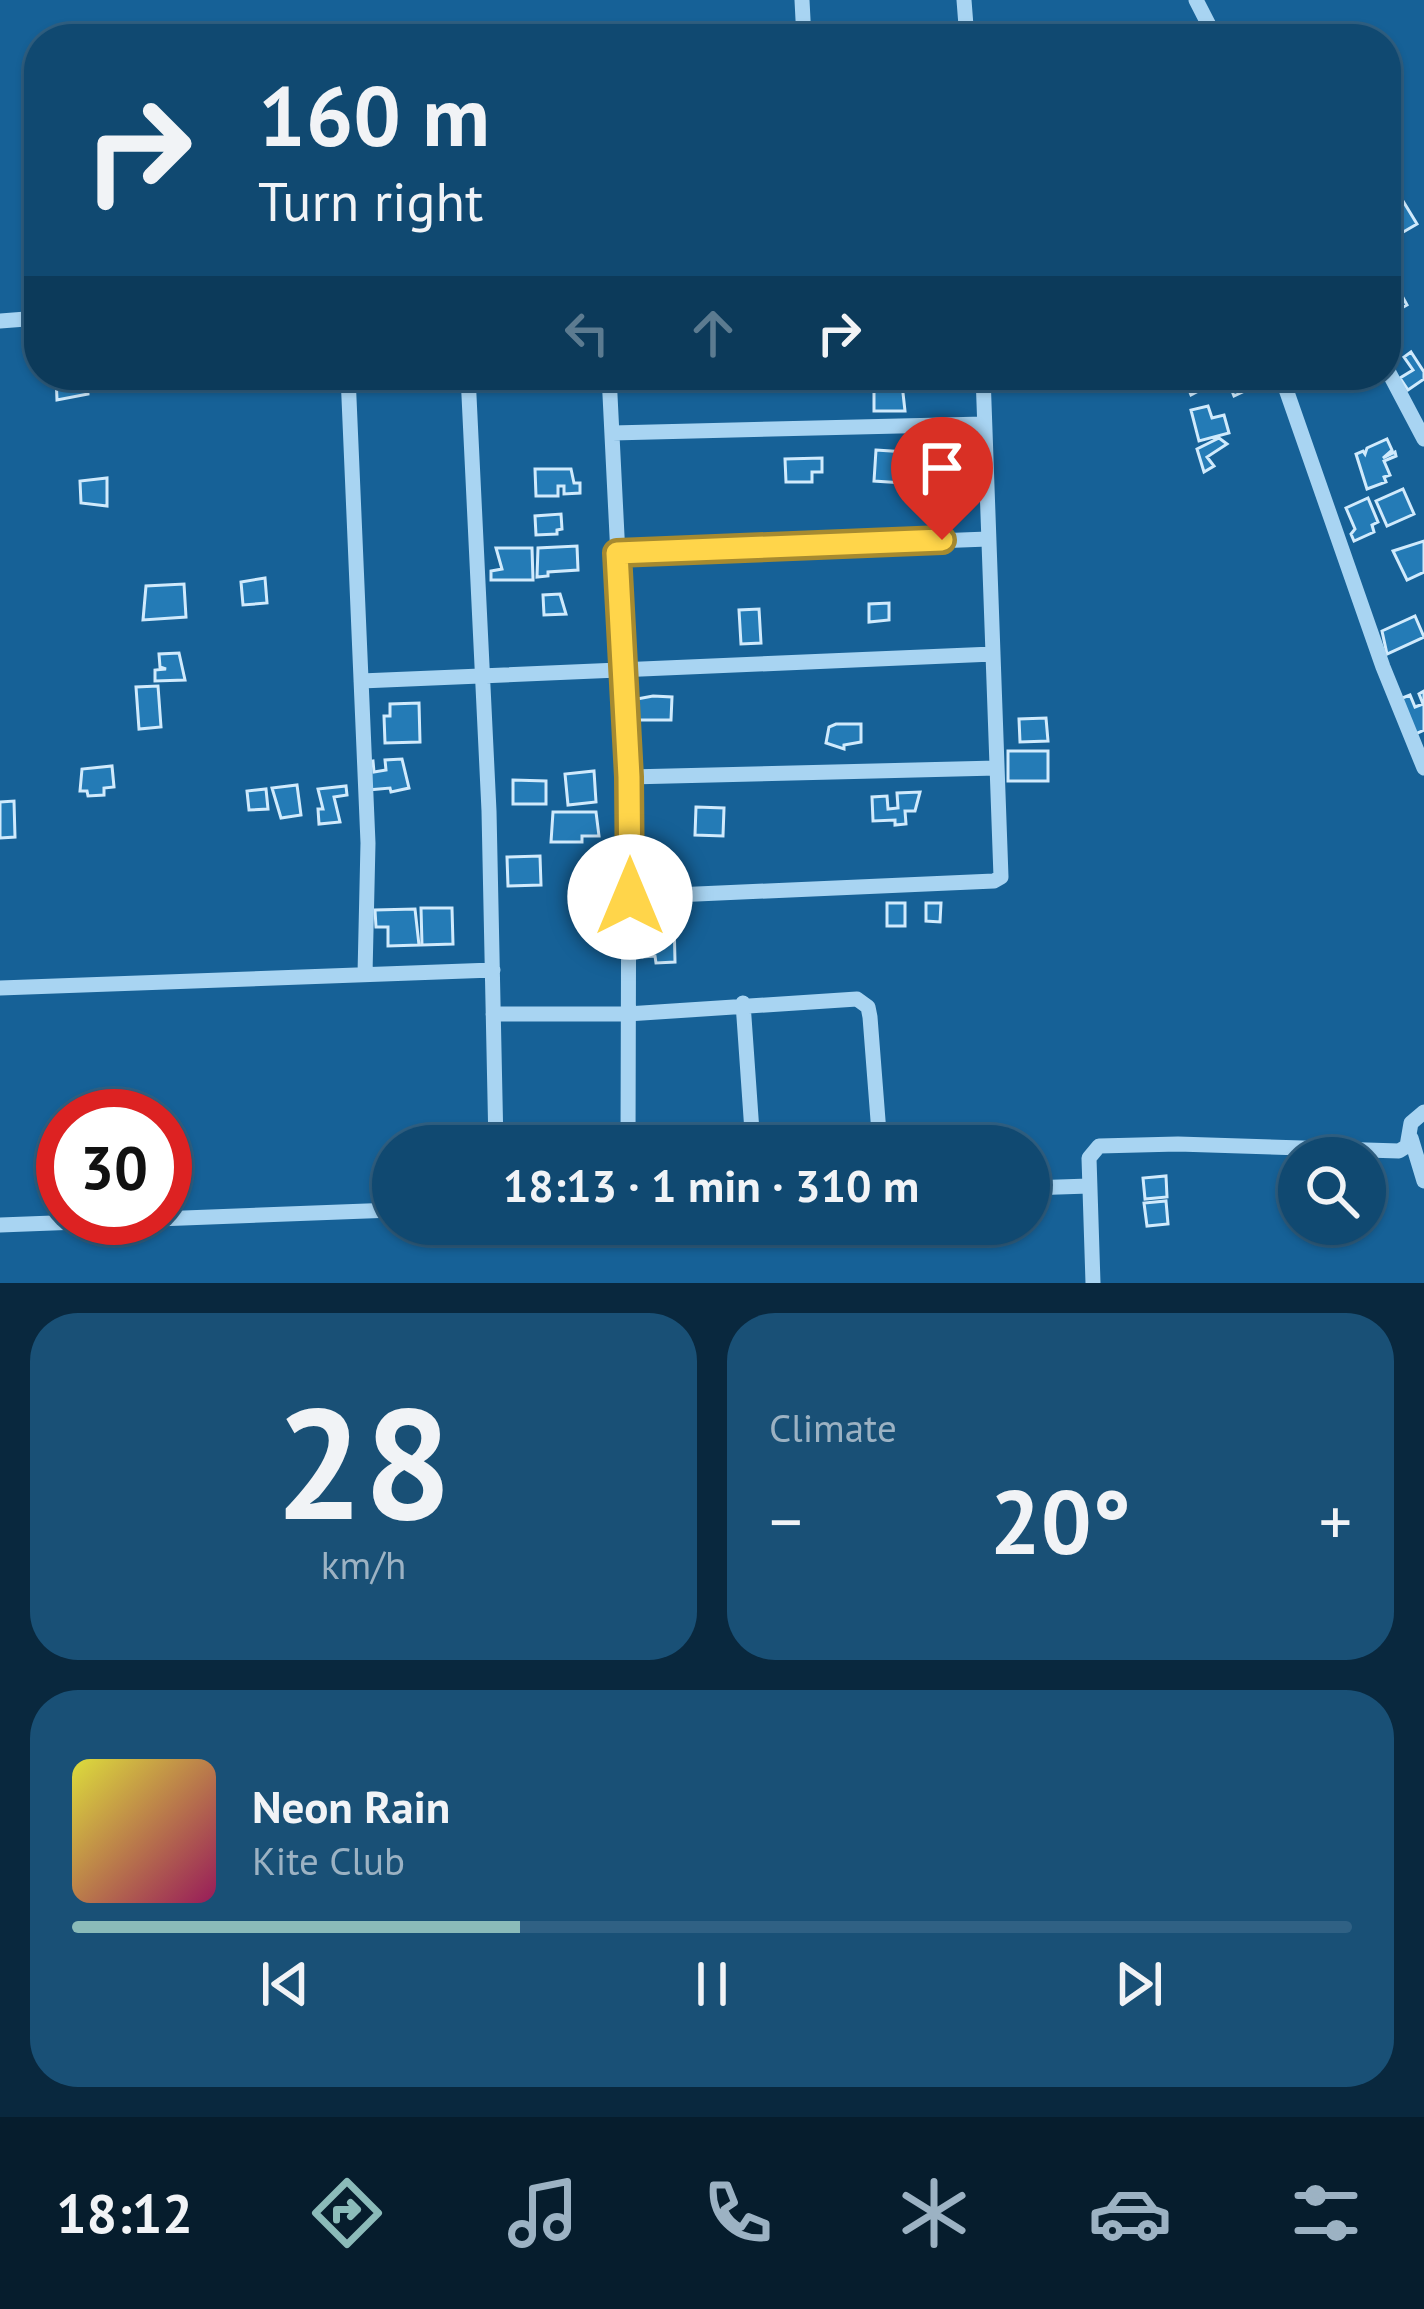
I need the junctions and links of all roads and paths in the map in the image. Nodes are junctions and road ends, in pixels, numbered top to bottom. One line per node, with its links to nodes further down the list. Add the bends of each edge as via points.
1 (350, 390): 15 (street)
2 (469, 390): 14 (street)
3 (610, 390): 8 (street)
4 (983, 390): 7 (street)
5 (1286, 390): 17 (street)
6 (1398, 390): 9 (street)
7 (984, 424): 8 (street); 10 (street)
8 (612, 434): 11 (street)
9 (1424, 439)
10 (988, 538): 11 (street); 12 (street)
11 (617, 553): 13 (street)
12 (993, 654): 13 (street); 16 (street)
13 (622, 668): 14 (street); 18 (street)
14 (483, 673): 15 (street); 20 (street)
15 (361, 681): 21 (street)
16 (998, 768): 18 (street); 19 (street, via 998,880)
17 (1424, 768)
18 (629, 777): 19 (street)
19 (630, 897): 24 (street)
20 (493, 970): 21 (street); 25 (street)
21 (365, 974): 22 (street)
22 (0, 988)
23 (743, 1004): 24 (street); 29 (street); 30 (street, via 857,999 868,1007)
24 (627, 1013): 25 (street); 28 (street)
25 (494, 1014): 27 (street)
26 (1424, 1112): 31 (street)
27 (496, 1125)
28 (628, 1125)
29 (752, 1125)
30 (878, 1125)
31 (1409, 1132): 32 (street); 33 (street, via 1399,1150 1099,1146 1089,1158)
32 (1424, 1181)
33 (1089, 1186): 34 (street); 37 (street)
34 (1050, 1187)
35 (372, 1211): 36 (street)
36 (0, 1225)
37 (1093, 1283)

